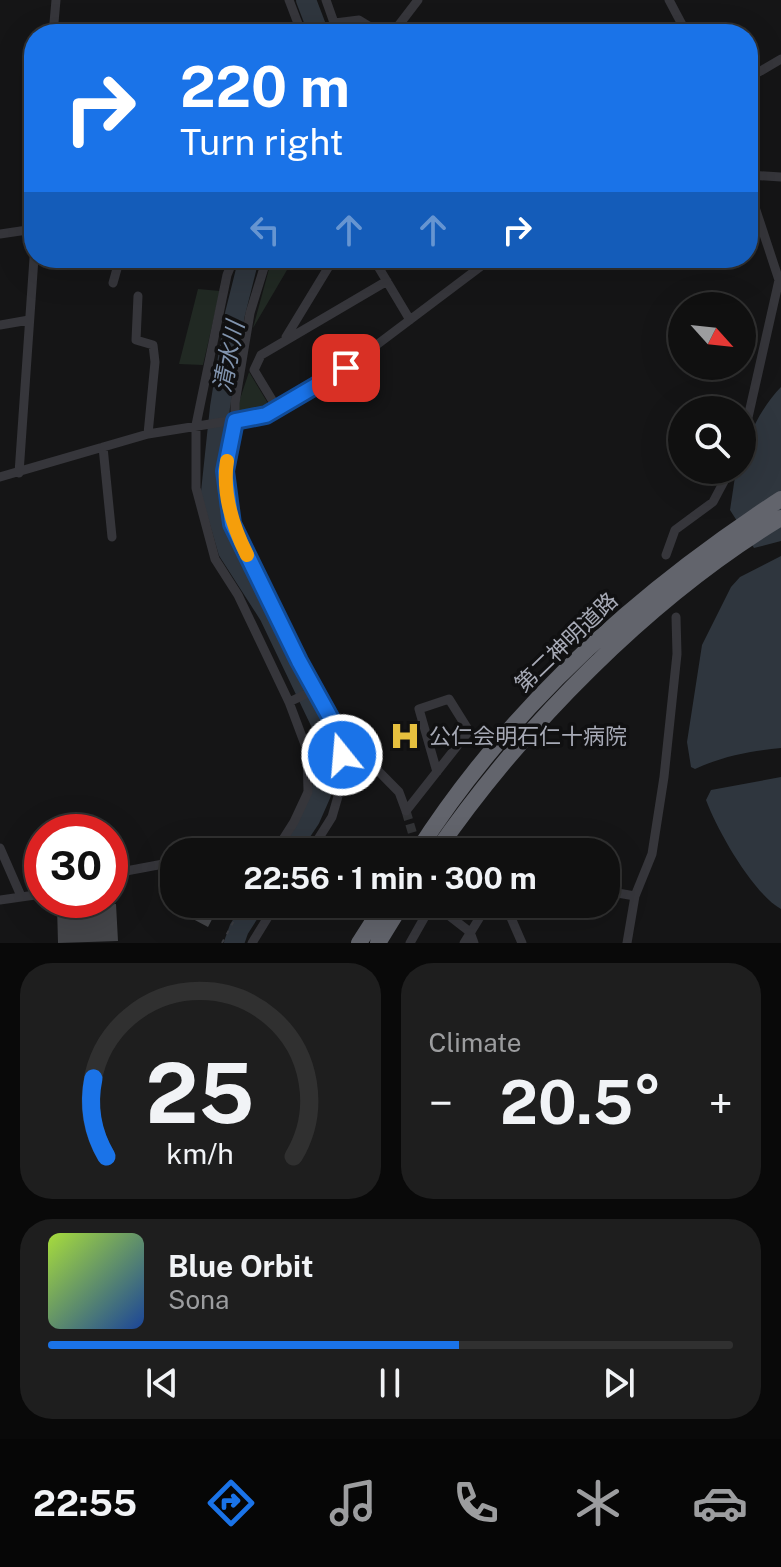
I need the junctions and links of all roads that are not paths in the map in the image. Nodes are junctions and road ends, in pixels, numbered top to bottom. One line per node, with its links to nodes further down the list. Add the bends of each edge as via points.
1 (56, 0): 7 (street)
2 (289, 0): 8 (street)
3 (326, 0): 6 (street)
4 (418, 0): 10 (street)
5 (669, 0): 11 (street)
6 (335, 23): 9 (street)
7 (54, 24)
8 (298, 24)
9 (366, 24)
10 (400, 24)
11 (682, 24)
12 (781, 59): 13 (street)
13 (759, 72)
14 (758, 176): 15 (street)
15 (781, 177)
16 (758, 216): 33 (street, via 779,280)
17 (24, 230): 18 (street)
18 (0, 234)
19 (33, 268): 29 (street)
20 (117, 268): 27 (street)
21 (230, 268): 36 (street)
22 (264, 268): 35 (street, via 250,313)
23 (328, 268): 32 (street)
24 (379, 268): 26 (street)
25 (479, 268): 30 (street)
26 (387, 281): 30 (street); 32 (street)
27 (113, 283)
28 (138, 296): 37 (street, via 136,340 153,345 155,362)
29 (29, 320): 31 (street); 39 (street)
30 (410, 320): 34 (street, via 346,368)
31 (0, 325)
32 (284, 340): 34 (street, via 261,355 254,370)
33 (753, 396)
34 (277, 408): 35 (street)
35 (235, 421): 36 (street); 48 (street, via 225,471 232,524)
36 (196, 425): 37 (street); 49 (street, via 196,488 215,559)
37 (148, 434): 38 (street)
38 (103, 447): 39 (street); 45 (street)
39 (19, 473): 40 (street)
40 (0, 477)
41 (723, 484): 46 (street, via 713,502 675,530)
42 (781, 499): 44 (highway, 第二神明道路)
43 (781, 518): 44 (highway, 第二神明道路)
44 (740, 535): 54 (highway, 第二神明道路, via 662,583 591,643 504,735); 55 (highway, 第二神明道路, via 592,668 520,741)
45 (112, 537)
46 (666, 555)
47 (676, 617): 62 (street, via 664,777 652,854)
48 (315, 690): 49 (street); 50 (street)
49 (289, 702): 52 (street, via 307,750 308,792)
50 (336, 728): 51 (street, via 399,792 406,811); 53 (street, via 341,786)
51 (437, 772): 51 (street, via 469,731 449,699 419,709)
52 (284, 838)
53 (319, 838)
54 (427, 838)
55 (446, 838)
56 (0, 848): 60 (street)
57 (160, 865): 58 (street)
58 (128, 871)
59 (620, 893): 62 (street)
60 (21, 896): 61 (street); 63 (street)
61 (24, 896)
62 (635, 896): 79 (street)
63 (0, 900)
64 (267, 918): 72 (street)
65 (375, 918): 73 (highway)
66 (393, 918): 74 (highway)
67 (425, 918): 75 (street)
68 (452, 918): 71 (street)
69 (479, 918): 71 (street)
70 (511, 918): 78 (street)
71 (470, 932): 76 (street); 77 (street)
72 (252, 943)
73 (359, 943)
74 (378, 943)
75 (410, 943)
76 (464, 943)
77 (474, 943)
78 (522, 943)
79 (627, 943)

